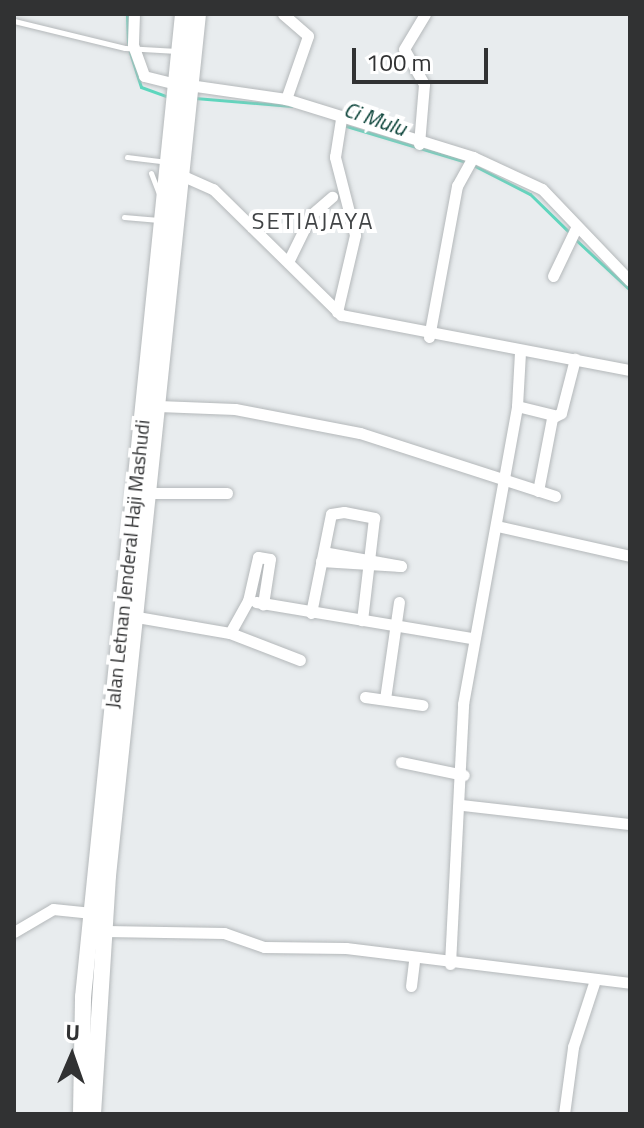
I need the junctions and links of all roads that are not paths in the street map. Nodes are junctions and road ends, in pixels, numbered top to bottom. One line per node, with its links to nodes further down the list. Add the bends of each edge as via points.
1 (134, 14): 7 (street)
2 (198, 14): 6 (main road, Jalan Letnan Jenderal Haji Mashudi)
3 (283, 14): 10 (street, via 308,36)
4 (421, 16): 13 (street, via 404,53 424,84)
5 (14, 21): 7 (lane)
6 (187, 25): 8 (main road, Jalan Letnan Jenderal Haji Mashudi); 9 (main road, Jalan Letnan Jenderal Haji Mashudi)
7 (130, 48): 8 (lane); 9 (street, via 149,81)
8 (179, 51): 9 (main road, Jalan Letnan Jenderal Haji Mashudi)
9 (182, 86): 10 (street); 11 (main road, Jalan Letnan Jenderal Haji Mashudi)
10 (286, 99): 12 (street)
11 (180, 106): 16 (main road, Jalan Letnan Jenderal Haji Mashudi); 18 (main road, Jalan Letnan Jenderal Haji Mashudi)
12 (340, 123): 13 (street); 27 (street, via 335,157 355,235)
13 (424, 144): 15 (street)
14 (127, 157): 16 (lane)
15 (471, 159): 23 (street, via 542,189); 28 (street, via 462,175)
16 (166, 163): 20 (main road, Jalan Letnan Jenderal Haji Mashudi)
17 (151, 173): 20 (lane)
18 (181, 175): 24 (street, via 208,185); 32 (main road, Jalan Letnan Jenderal Haji Mashudi)
19 (332, 197): 24 (street, via 311,215)
20 (162, 199): 22 (main road, Jalan Letnan Jenderal Haji Mashudi)
21 (124, 217): 22 (lane)
22 (160, 221): 61 (main road, Jalan Letnan Jenderal Haji Mashudi)
23 (572, 232): 25 (street); 26 (street)
24 (288, 262): 27 (street)
25 (553, 276)
26 (630, 281)
27 (337, 312): 28 (street)
28 (429, 337): 29 (street)
29 (520, 353): 30 (street); 33 (street)
30 (575, 359): 31 (street); 34 (street, via 561,413)
31 (630, 370)
32 (158, 406): 35 (street, via 235,409 360,433); 37 (main road, Jalan Letnan Jenderal Haji Mashudi)
33 (517, 406): 34 (street); 35 (street)
34 (553, 415): 36 (street)
35 (501, 481): 36 (street); 40 (street)
36 (538, 491): 39 (street)
37 (149, 493): 38 (street); 48 (main road, Jalan Letnan Jenderal Haji Mashudi)
38 (227, 493)
39 (555, 496)
40 (497, 526): 41 (street); 52 (street)
41 (630, 556)
42 (322, 557): 43 (street); 43 (street, via 333,512 373,516); 47 (street)
43 (369, 565): 49 (street)
44 (248, 601): 46 (street); 46 (street, via 258,557 266,557); 51 (street)
45 (399, 602): 50 (street)
46 (263, 604): 47 (street)
47 (311, 613): 49 (street)
48 (137, 617): 51 (street); 62 (main road, Jalan Letnan Jenderal Haji Mashudi)
49 (362, 620): 50 (street)
50 (395, 626): 52 (street); 55 (street)
51 (230, 633): 53 (street)
52 (471, 638): 58 (street, via 460,735)
53 (300, 660)
54 (365, 697): 55 (street)
55 (385, 699): 56 (street)
56 (422, 705)
57 (401, 762): 58 (street)
58 (464, 775): 59 (street)
59 (462, 805): 60 (street); 65 (street)
60 (630, 824)
61 (92, 913): 63 (street, via 53,909); 69 (main road, Jalan Letnan Jenderal Haji Mashudi)
62 (105, 931): 64 (street, via 200,931 264,947 346,948); 69 (main road, Jalan Letnan Jenderal Haji Mashudi)
63 (14, 932)
64 (414, 960): 65 (street); 68 (street)
65 (450, 964): 66 (street)
66 (595, 980): 67 (street); 72 (street, via 573,1047)
67 (630, 983)
68 (411, 986)
69 (90, 998): 70 (main road, Jalan Letnan Jenderal Haji Mashudi); 71 (main road, Jalan Letnan Jenderal Haji Mashudi)
70 (81, 1114)
71 (93, 1114)
72 (564, 1114)

